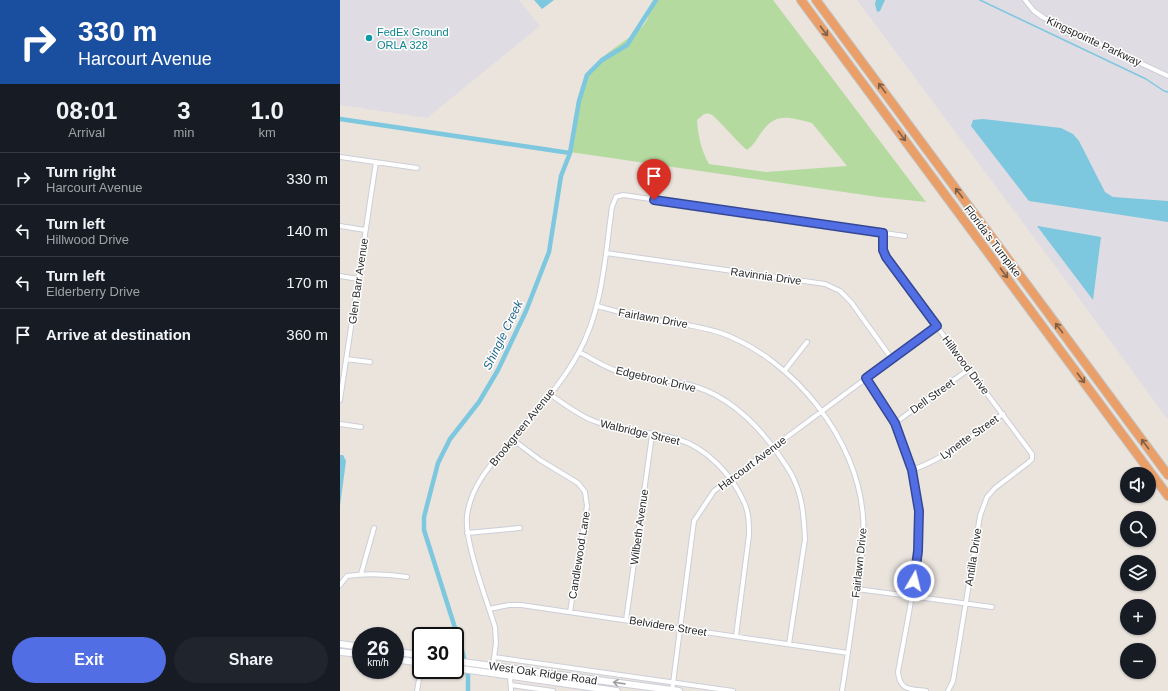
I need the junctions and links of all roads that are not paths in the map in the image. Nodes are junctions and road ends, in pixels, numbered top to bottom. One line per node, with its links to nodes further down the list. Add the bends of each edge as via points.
1 (801, 0): 39 (highway, Florida's Turnpike, one-way to 39)
2 (816, 0): 37 (highway, Florida's Turnpike, one-way to 2)
3 (1025, 0): 4 (street, Kingspointe Parkway, via 1044,18)
4 (1168, 76)
5 (340, 158): 6 (street)
6 (376, 162): 7 (street); 9 (street, Glen Barr Avenue)
7 (417, 168)
8 (340, 226): 9 (street)
9 (365, 230): 14 (street, Glen Barr Avenue)
10 (883, 233): 11 (street); 12 (street, Brookgreen Avenue, via 620,195 613,201); 16 (street, Hillwood Drive, via 883,250 886,257)
11 (905, 236)
12 (606, 253): 15 (street, Brookgreen Avenue); 20 (street, Ravinnia Drive, via 825,284 840,291 851,302)
13 (340, 276): 14 (street)
14 (358, 279): 19 (street, Glen Barr Avenue)
15 (597, 306): 18 (street, Brookgreen Avenue); 22 (street, Fairlawn Drive, via 641,317 694,325 721,333 747,344)
16 (937, 326): 20 (street, Harcourt Avenue); 23 (street, Hillwood Drive)
17 (807, 342): 22 (street)
18 (579, 352): 25 (street, Brookgreen Avenue); 34 (street, Edgebrook Drive, via 623,373 686,384 711,392 752,420)
19 (346, 359): 21 (street); 26 (street, Glen Barr Avenue)
20 (892, 359): 24 (street, Harcourt Avenue)
21 (370, 362)
22 (785, 370): 27 (street, Fairlawn Drive)
23 (969, 370): 28 (street, Hillwood Drive); 29 (street, Dell Street)
24 (866, 378): 27 (street, Harcourt Avenue); 29 (street)
25 (550, 394): 32 (street, Walbridge Street, via 594,421 620,429); 33 (street, Brookgreen Avenue)
26 (340, 400)
27 (822, 412): 34 (street, Harcourt Avenue); 46 (street, Fairlawn Drive, via 840,441 861,497 863,545)
28 (1003, 414): 35 (street, Hillwood Drive); 36 (street, Lynette Street, via 950,452)
29 (895, 423): 36 (street)
30 (340, 424): 31 (street)
31 (361, 427)
32 (652, 434): 38 (street, Walbridge Street, via 678,439 696,447); 52 (street, Wilbeth Avenue)
33 (512, 439): 42 (street, Brookgreen Avenue, via 477,484 467,516); 51 (street, Candlewood Lane, via 540,460 572,478 584,492 587,506)
34 (773, 446): 38 (street, Harcourt Avenue); 56 (street, Edgebrook Drive, via 795,482 802,503 804,522 805,539)
35 (1032, 454): 48 (street, Antilla Drive, via 1032,459 1028,463 987,497 975,539)
36 (912, 470): 47 (street, via 919,511 918,551)
37 (1168, 475)
38 (730, 480): 53 (street, Harcourt Avenue, via 714,491 694,521); 54 (street, Walbridge Street, via 744,502 749,518)
39 (1168, 496)
40 (374, 528): 43 (street)
41 (520, 528): 42 (street)
42 (467, 533): 50 (street, Brookgreen Avenue)
43 (361, 574): 44 (street); 45 (street, via 347,576)
44 (408, 577)
45 (340, 585)
46 (857, 589): 47 (street); 60 (street, Fairlawn Drive)
47 (912, 596): 48 (street); 79 (street, via 898,672 899,681 907,689)
48 (966, 604): 49 (street); 80 (street, Antilla Drive, via 953,681)
49 (992, 608)
50 (489, 609): 51 (street, Belvidere Street, via 521,605); 62 (street, Brookgreen Avenue, via 496,643)
51 (570, 612): 52 (street, Belvidere Street)
52 (626, 620): 53 (street, Belvidere Street)
53 (680, 628): 54 (street, Belvidere Street); 70 (street, Harcourt Avenue)
54 (736, 636): 56 (street, Belvidere Street)
55 (340, 644): 57 (street)
56 (789, 644): 60 (street, Belvidere Street)
57 (352, 646)
58 (352, 649): 59 (street, via 344,648)
59 (341, 652): 61 (street)
60 (848, 652): 78 (street, Fairlawn Drive)
61 (352, 653)
62 (494, 657): 64 (street, Brookgreen Avenue); 70 (street)
63 (464, 662): 64 (street, West Oak Ridge Road)
64 (492, 665): 65 (street, via 491,669 468,666); 68 (street, West Oak Ridge Road)
65 (464, 668)
66 (464, 669): 67 (street, West Oak Ridge Road)
67 (510, 676): 68 (street, via 512,672 560,679); 71 (street); 75 (street, West Oak Ridge Road)
68 (570, 676): 76 (street, West Oak Ridge Road, one-way to 68)
69 (419, 679): 72 (street)
70 (673, 682): 76 (street, Harcourt Avenue); 77 (street)
71 (511, 685): 73 (street); 74 (street)
72 (417, 691)
73 (511, 691)
74 (553, 691)
75 (617, 691)
76 (674, 691)
77 (733, 691)
78 (842, 691)
79 (926, 691)
80 (948, 691)

